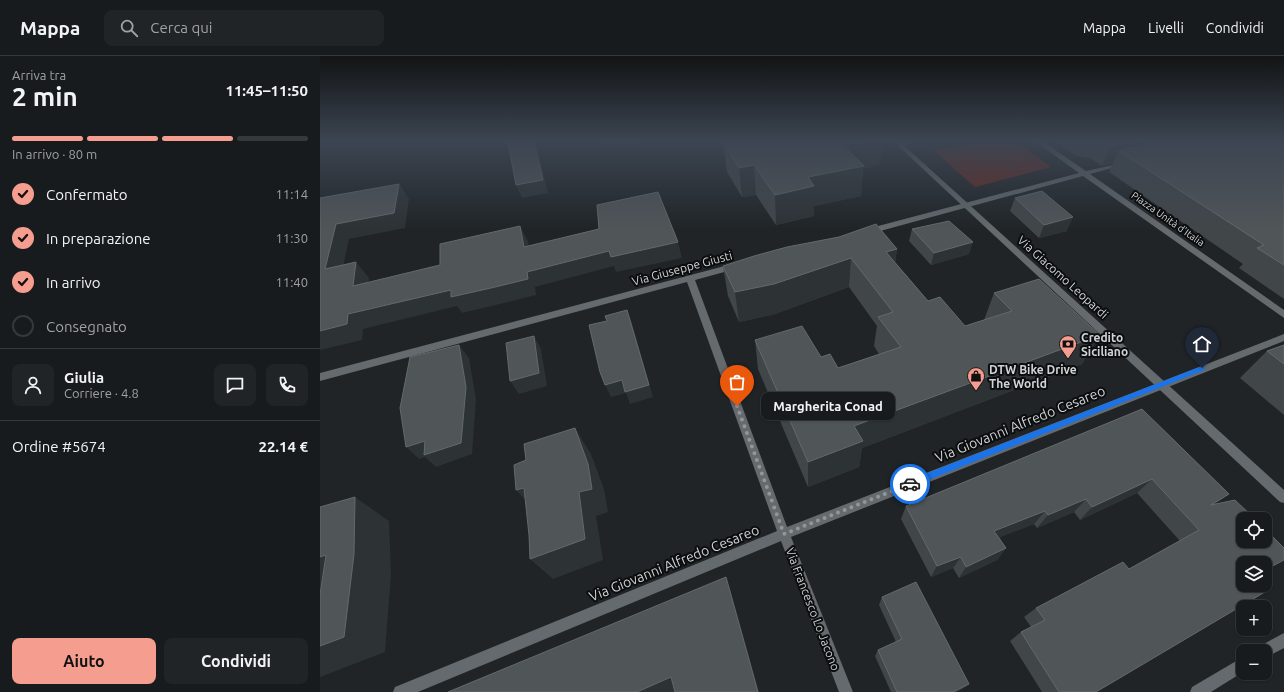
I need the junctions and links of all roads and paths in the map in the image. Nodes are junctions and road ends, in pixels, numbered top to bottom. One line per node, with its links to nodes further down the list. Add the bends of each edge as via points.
1 (929, 171): 5 (street)
2 (1080, 171): 4 (street, Piazza Unità d'Italia)
3 (1097, 171): 4 (street)
4 (1085, 174): 5 (street); 9 (street, Piazza Unità d'Italia)
5 (966, 205): 6 (street); 12 (street, Via Giacomo Leopardi)
6 (859, 234)
7 (744, 264): 8 (street, Via Giuseppe Giusti)
8 (690, 278): 11 (street, Via Giuseppe Giusti); 14 (street, Via Francesco Lo Jacono)
9 (1284, 315)
10 (1284, 337): 12 (street, Via Giovanni Alfredo Cesareo)
11 (320, 377)
12 (1161, 384): 13 (street, Via Giacomo Leopardi); 14 (street, Via Giovanni Alfredo Cesareo)
13 (1284, 498)
14 (784, 534): 18 (street, Via Giovanni Alfredo Cesareo); 19 (street, Via Francesco Lo Jacono)
15 (1284, 640): 16 (street)
16 (1272, 647)
17 (1236, 668): 20 (street)
18 (400, 692)
19 (846, 692)
20 (1197, 692)

